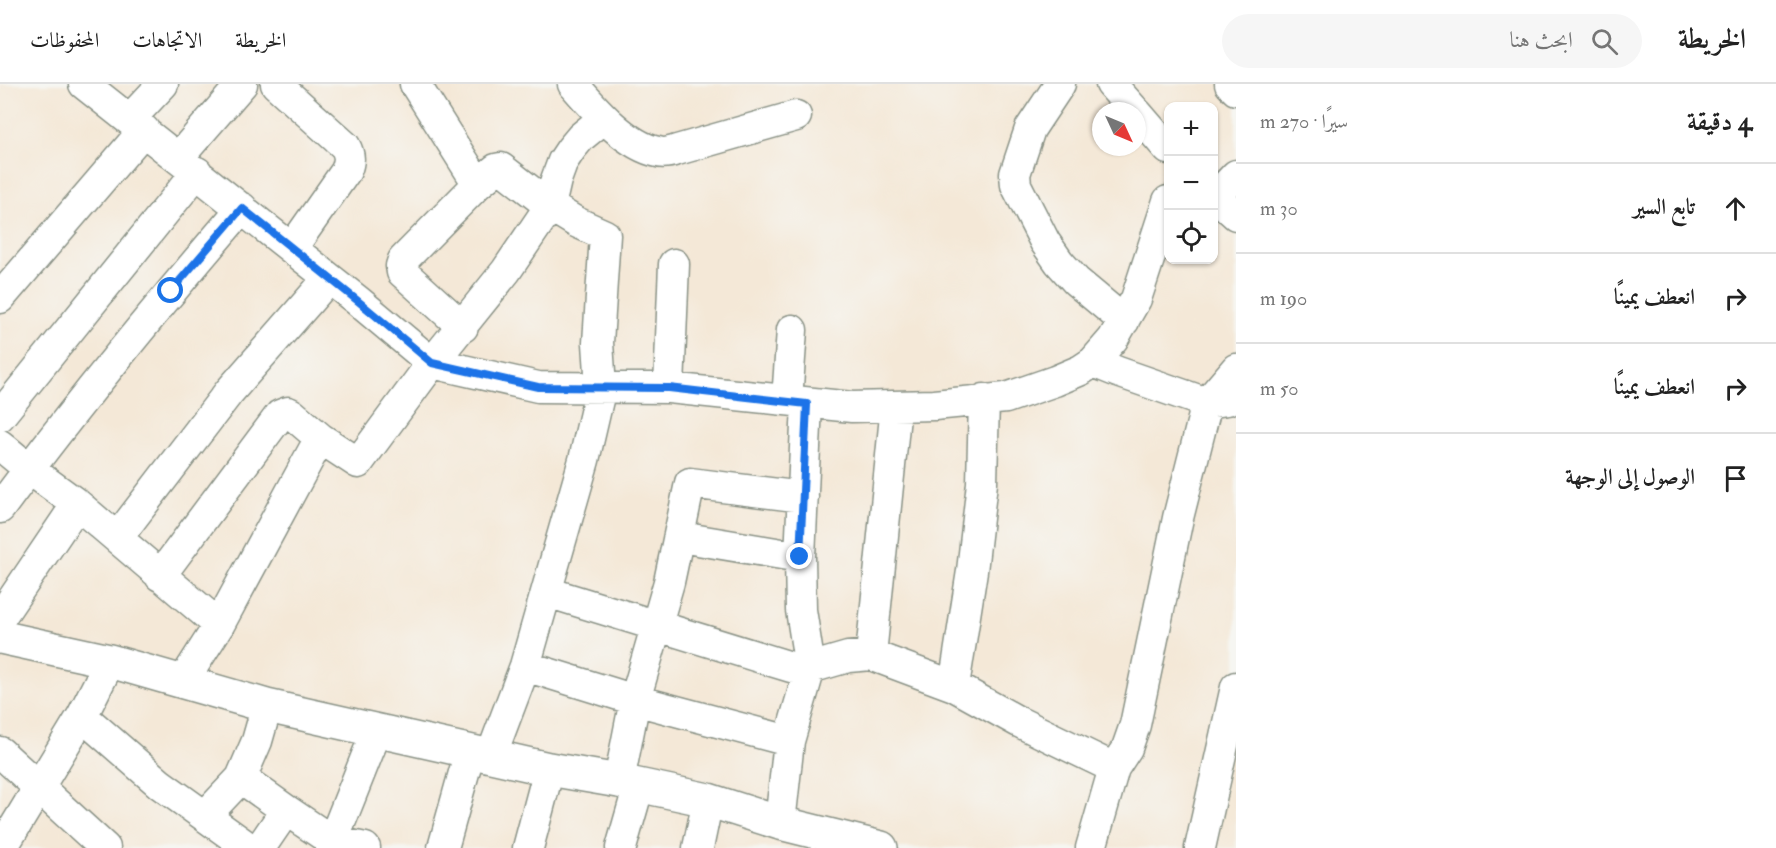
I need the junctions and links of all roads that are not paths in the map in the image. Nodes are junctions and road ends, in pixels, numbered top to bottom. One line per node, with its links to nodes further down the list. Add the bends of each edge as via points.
1 (84, 84): 15 (street)
2 (163, 84): 15 (street)
3 (242, 84): 17 (street)
4 (276, 84): 24 (street, via 345,146 350,160)
5 (415, 84): 19 (street)
6 (573, 84): 13 (street)
7 (1060, 84): 28 (street, via 1030,129 1016,185 1059,262)
8 (1111, 84): 11 (street)
9 (1230, 84): 10 (street)
10 (1236, 90)
11 (1127, 102)
12 (796, 116): 13 (street, via 666,153 639,144)
13 (603, 119): 21 (street, via 581,137 563,161)
14 (1146, 124): 16 (street)
15 (137, 125): 17 (street); 27 (street)
16 (1164, 144)
17 (187, 165): 22 (street); 40 (street)
18 (1236, 175): 20 (street)
19 (478, 184): 21 (street, via 501,168); 29 (street, via 400,266)
20 (1222, 202)
21 (550, 206): 29 (street); 34 (street, via 605,235 598,343)
22 (242, 208): 24 (street); 43 (street, via 164,299)
23 (1165, 210): 28 (street, via 1136,299)
24 (292, 248): 26 (street)
25 (674, 264): 35 (street)
26 (329, 278): 32 (street); 48 (street, via 229,392)
27 (0, 298)
28 (1124, 321): 31 (street)
29 (463, 327): 32 (street)
30 (792, 330): 38 (street)
31 (1093, 362): 36 (street, via 1055,381 1006,398); 37 (street)
32 (432, 363): 34 (street, via 538,387); 41 (street, via 358,463)
33 (1236, 369): 37 (street)
34 (601, 387): 35 (street); 51 (street)
35 (669, 388): 38 (street)
36 (984, 399): 39 (street); 61 (street, via 982,483)
37 (1222, 401): 70 (street, via 1178,518 1136,725)
38 (797, 402): 39 (street); 44 (street)
39 (896, 406): 56 (street)
40 (0, 416)
41 (320, 438): 50 (street, via 292,414 280,415); 53 (street)
42 (0, 445): 43 (street)
43 (29, 470): 45 (street); 46 (street)
44 (804, 497): 47 (street, via 690,483); 49 (street)
45 (77, 504): 48 (street); 52 (street)
46 (0, 508)
47 (680, 537): 49 (street); 54 (street)
48 (117, 538): 50 (street)
49 (800, 557): 59 (street, via 801,610)
50 (160, 576): 53 (street)
51 (547, 592): 54 (street); 58 (street)
52 (0, 618)
53 (219, 625): 60 (street)
54 (657, 625): 59 (street, via 791,667); 63 (street)
55 (0, 637): 57 (main road)
56 (871, 655): 59 (street); 61 (street)
57 (110, 661): 60 (main road); 65 (street)
58 (525, 666): 63 (street); 69 (street)
59 (810, 668): 67 (street)
60 (184, 680): 64 (main road)
61 (954, 686): 70 (street)
62 (1236, 687): 91 (street)
63 (635, 700): 67 (street); 73 (street)
64 (267, 706): 66 (main road); 72 (street)
65 (82, 716): 74 (street); 77 (street, via 160,784)
66 (377, 730): 69 (main road); 79 (street)
67 (789, 741): 78 (street)
68 (0, 752): 74 (street)
69 (480, 754): 71 (main road); 86 (street)
70 (1114, 768): 90 (street)
71 (549, 769): 73 (main road); 87 (street)
72 (241, 778): 76 (street); 77 (street)
73 (629, 783): 75 (main road); 88 (street)
74 (39, 788): 81 (street); 82 (street)
75 (708, 800): 78 (main road); 89 (street)
76 (286, 810): 79 (street); 84 (street)
77 (205, 816): 83 (street)
78 (780, 823): 80 (main road)
79 (331, 844): 85 (street)
80 (867, 846)
81 (2, 848)
82 (105, 848)
83 (249, 848)
84 (260, 848)
85 (365, 848)
86 (443, 848)
87 (528, 848)
88 (621, 848)
89 (698, 848)
90 (1091, 848)
91 (1200, 848)

